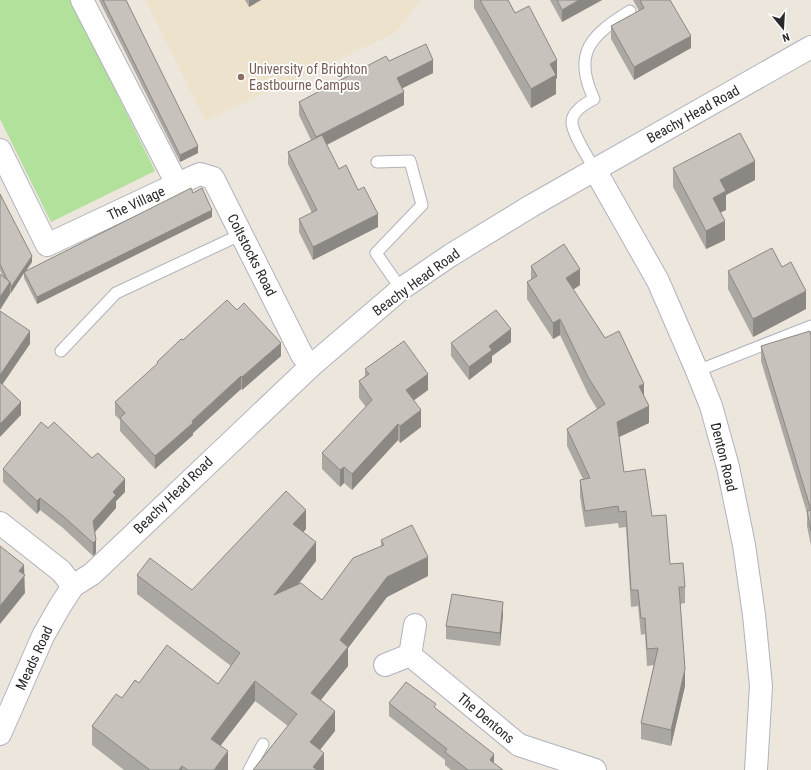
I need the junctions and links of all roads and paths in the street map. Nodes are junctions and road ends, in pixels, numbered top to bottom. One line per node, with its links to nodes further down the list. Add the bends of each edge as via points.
1 (82, 0): 7 (street, The Village)
2 (630, 10): 6 (lane, via 603,30 585,54 583,68 586,82 594,98 575,114 572,121 574,130)
3 (811, 48): 6 (street, Beachy Head Road)
4 (0, 150): 7 (street, The Village, via 47,245)
5 (378, 162): 9 (lane, via 410,161 422,205 376,253)
6 (595, 170): 9 (street, Beachy Head Road, via 451,255); 13 (street, Denton Road, via 658,281)
7 (177, 184): 8 (street, Coltstocks Road, via 200,174 213,178)
8 (242, 234): 11 (lane, via 116,293); 12 (street, Coltstocks Road, via 302,355)
9 (401, 289): 12 (street, Beachy Head Road)
10 (811, 326): 13 (lane)
11 (61, 351)
12 (311, 366): 15 (street, Beachy Head Road, via 92,574)
13 (697, 371): 23 (street, Denton Road, via 711,406 728,467 744,545 761,686)
14 (0, 523): 15 (street, via 61,571)
15 (73, 586): 19 (street, Meads Road, via 43,636)
16 (415, 625): 17 (street)
17 (410, 655): 18 (street); 22 (street, The Dentons, via 519,745)
18 (385, 665)
19 (0, 734)
20 (263, 744): 21 (lane)
21 (248, 770)
22 (595, 770)
23 (756, 770)

